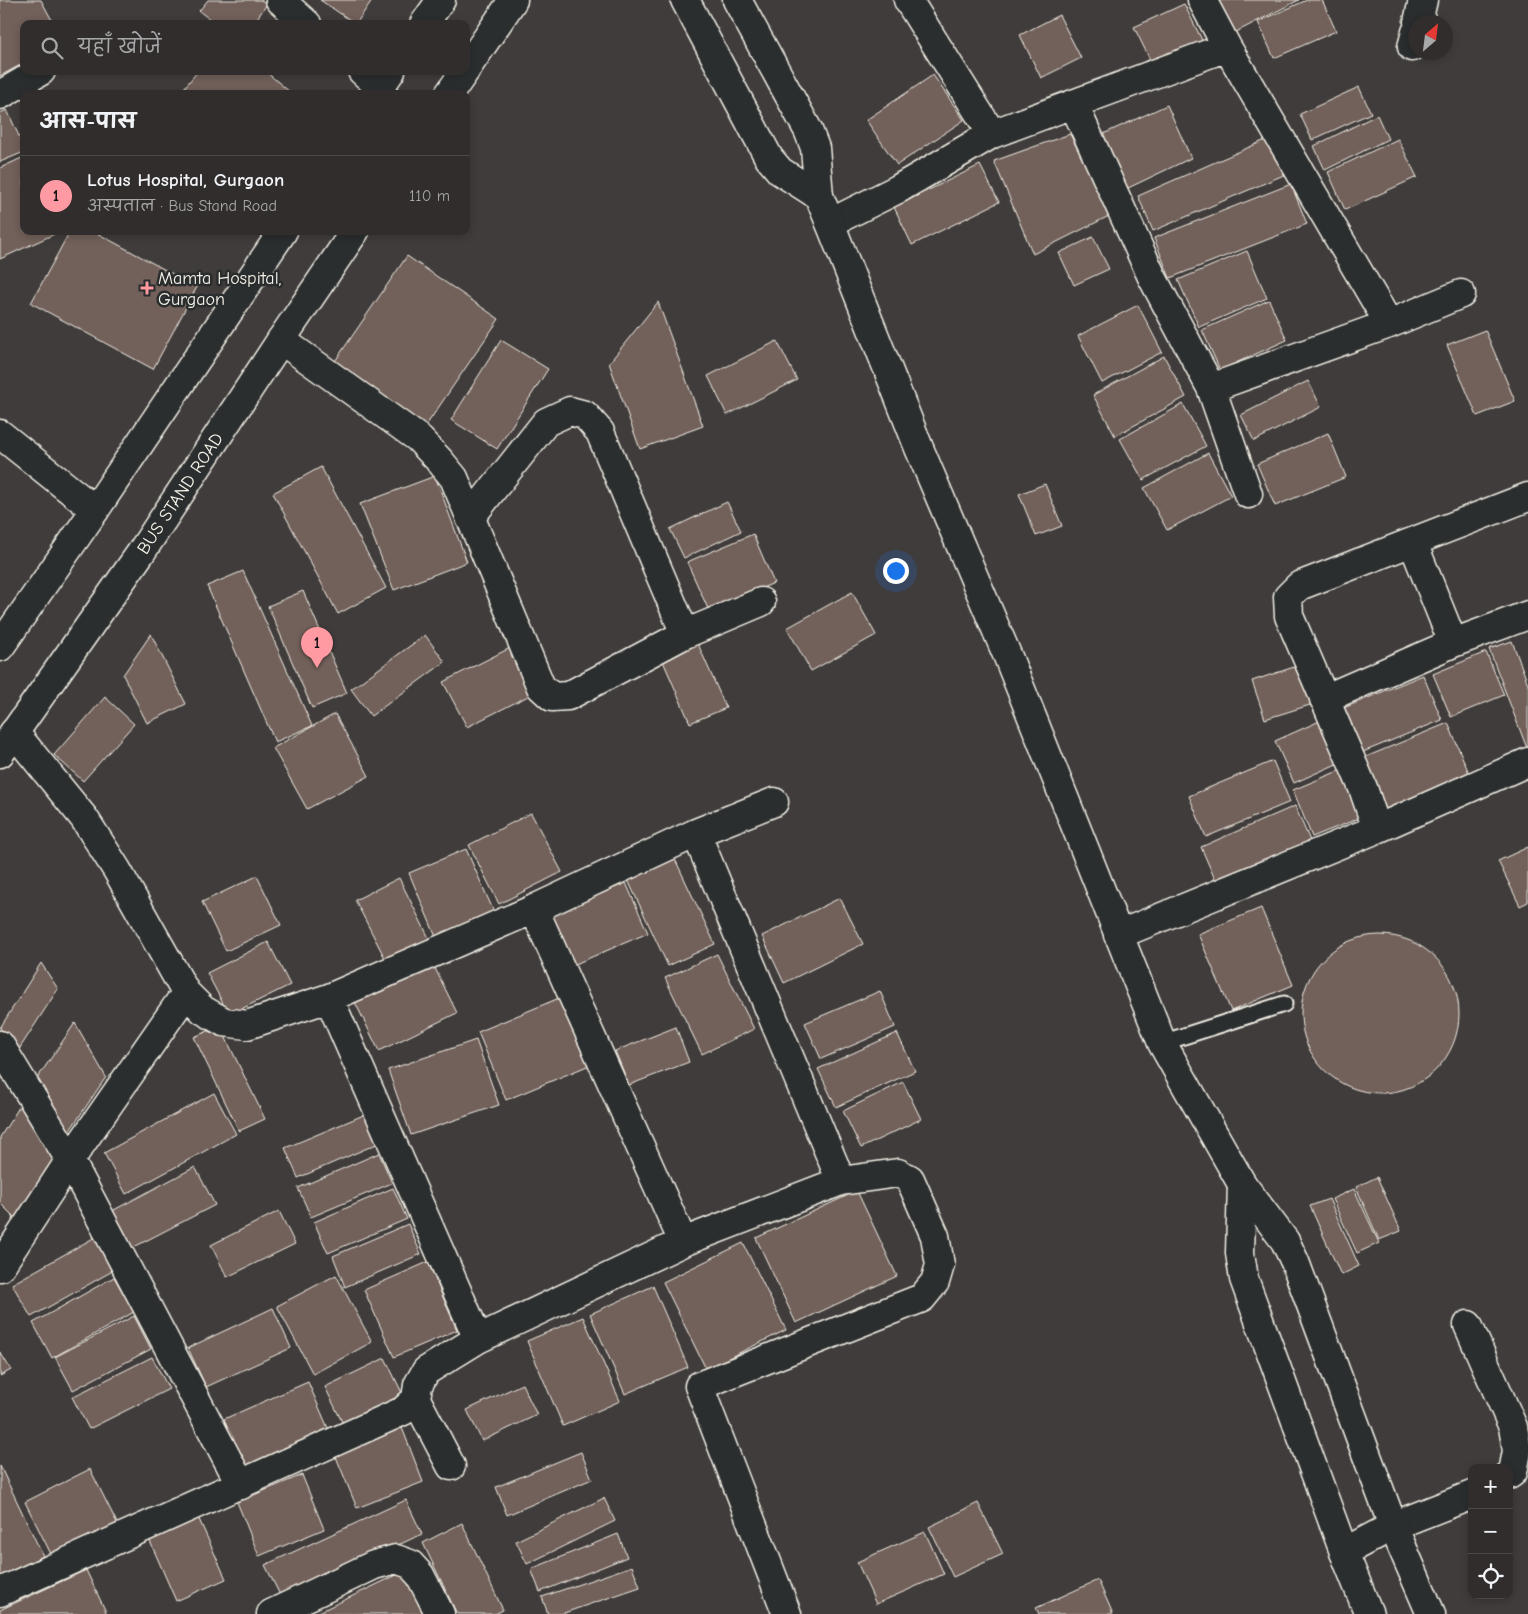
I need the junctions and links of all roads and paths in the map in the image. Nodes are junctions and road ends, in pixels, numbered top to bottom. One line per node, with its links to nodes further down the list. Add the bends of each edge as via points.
1 (280, 0): 10 (street)
2 (441, 0): 11 (street)
3 (513, 0): 13 (street)
4 (685, 0): 20 (street, via 770,158 780,171)
5 (737, 0): 20 (street, via 808,130 815,148)
6 (908, 0): 19 (street)
7 (1202, 0): 12 (street)
8 (1423, 0): 9 (street)
9 (1419, 15)
10 (302, 20)
11 (427, 20)
12 (1227, 47): 18 (street); 25 (street)
13 (470, 63)
14 (34, 75): 17 (street)
15 (462, 75): 16 (street)
16 (452, 90)
17 (0, 95)
18 (1074, 105): 19 (street); 27 (street, via 1152,278)
19 (992, 134): 21 (street, via 898,189)
20 (819, 196): 21 (street)
21 (830, 223): 46 (street)
22 (280, 235): 31 (street)
23 (352, 235): 26 (street, BUS STAND ROAD)
24 (1461, 294): 25 (street)
25 (1389, 324): 27 (street)
26 (281, 340): 32 (street, via 418,438 454,478); 40 (street, BUS STAND ROAD, via 140,554)
27 (1211, 388): 29 (street)
28 (0, 434): 31 (street)
29 (1248, 494)
30 (1528, 497): 33 (street)
31 (96, 510): 38 (street)
32 (470, 518): 36 (street, via 541,687 552,697 568,696); 36 (street, via 546,422 570,411 585,415 600,432)
33 (1413, 543): 37 (street); 39 (street, via 1299,586 1288,597 1289,616)
34 (761, 602): 36 (street)
35 (1528, 615): 37 (street)
36 (685, 634)
37 (1453, 643): 39 (street)
38 (0, 647)
39 (1324, 698): 43 (street)
40 (7, 743): 47 (street, via 84,818)
41 (1528, 762): 43 (street)
42 (774, 802): 44 (street)
43 (1377, 828): 46 (street)
44 (696, 833): 45 (street); 53 (street)
45 (534, 909): 48 (street); 55 (street)
46 (1118, 935): 50 (street)
47 (186, 993): 48 (street, via 203,1010 224,1022 247,1025); 52 (street)
48 (329, 998): 58 (street)
49 (1284, 1004): 50 (lane)
50 (1162, 1043): 54 (street)
51 (0, 1045): 52 (street)
52 (70, 1160): 56 (street); 62 (street)
53 (841, 1181): 55 (street); 69 (street, via 898,1173 910,1179 935,1236 940,1264 935,1282 922,1298 699,1386)
54 (1242, 1184): 64 (street, via 1285,1242 1295,1262); 65 (street, via 1240,1253 1244,1279)
55 (683, 1242): 58 (street)
56 (0, 1267)
57 (1468, 1325): 61 (street, via 1513,1427 1517,1451)
58 (478, 1339): 59 (street, via 426,1371 418,1385)
59 (416, 1400): 60 (street); 62 (street, via 403,1411)
60 (451, 1466)
61 (1513, 1473)
62 (241, 1485): 66 (street)
63 (1468, 1497): 64 (street)
64 (1393, 1526): 65 (street); 71 (street)
65 (1344, 1552): 70 (street)
66 (0, 1592)
67 (271, 1614): 68 (street, via 374,1565 396,1559 410,1564 420,1575)
68 (440, 1614)
69 (786, 1614)
70 (1368, 1614)
71 (1431, 1614)

